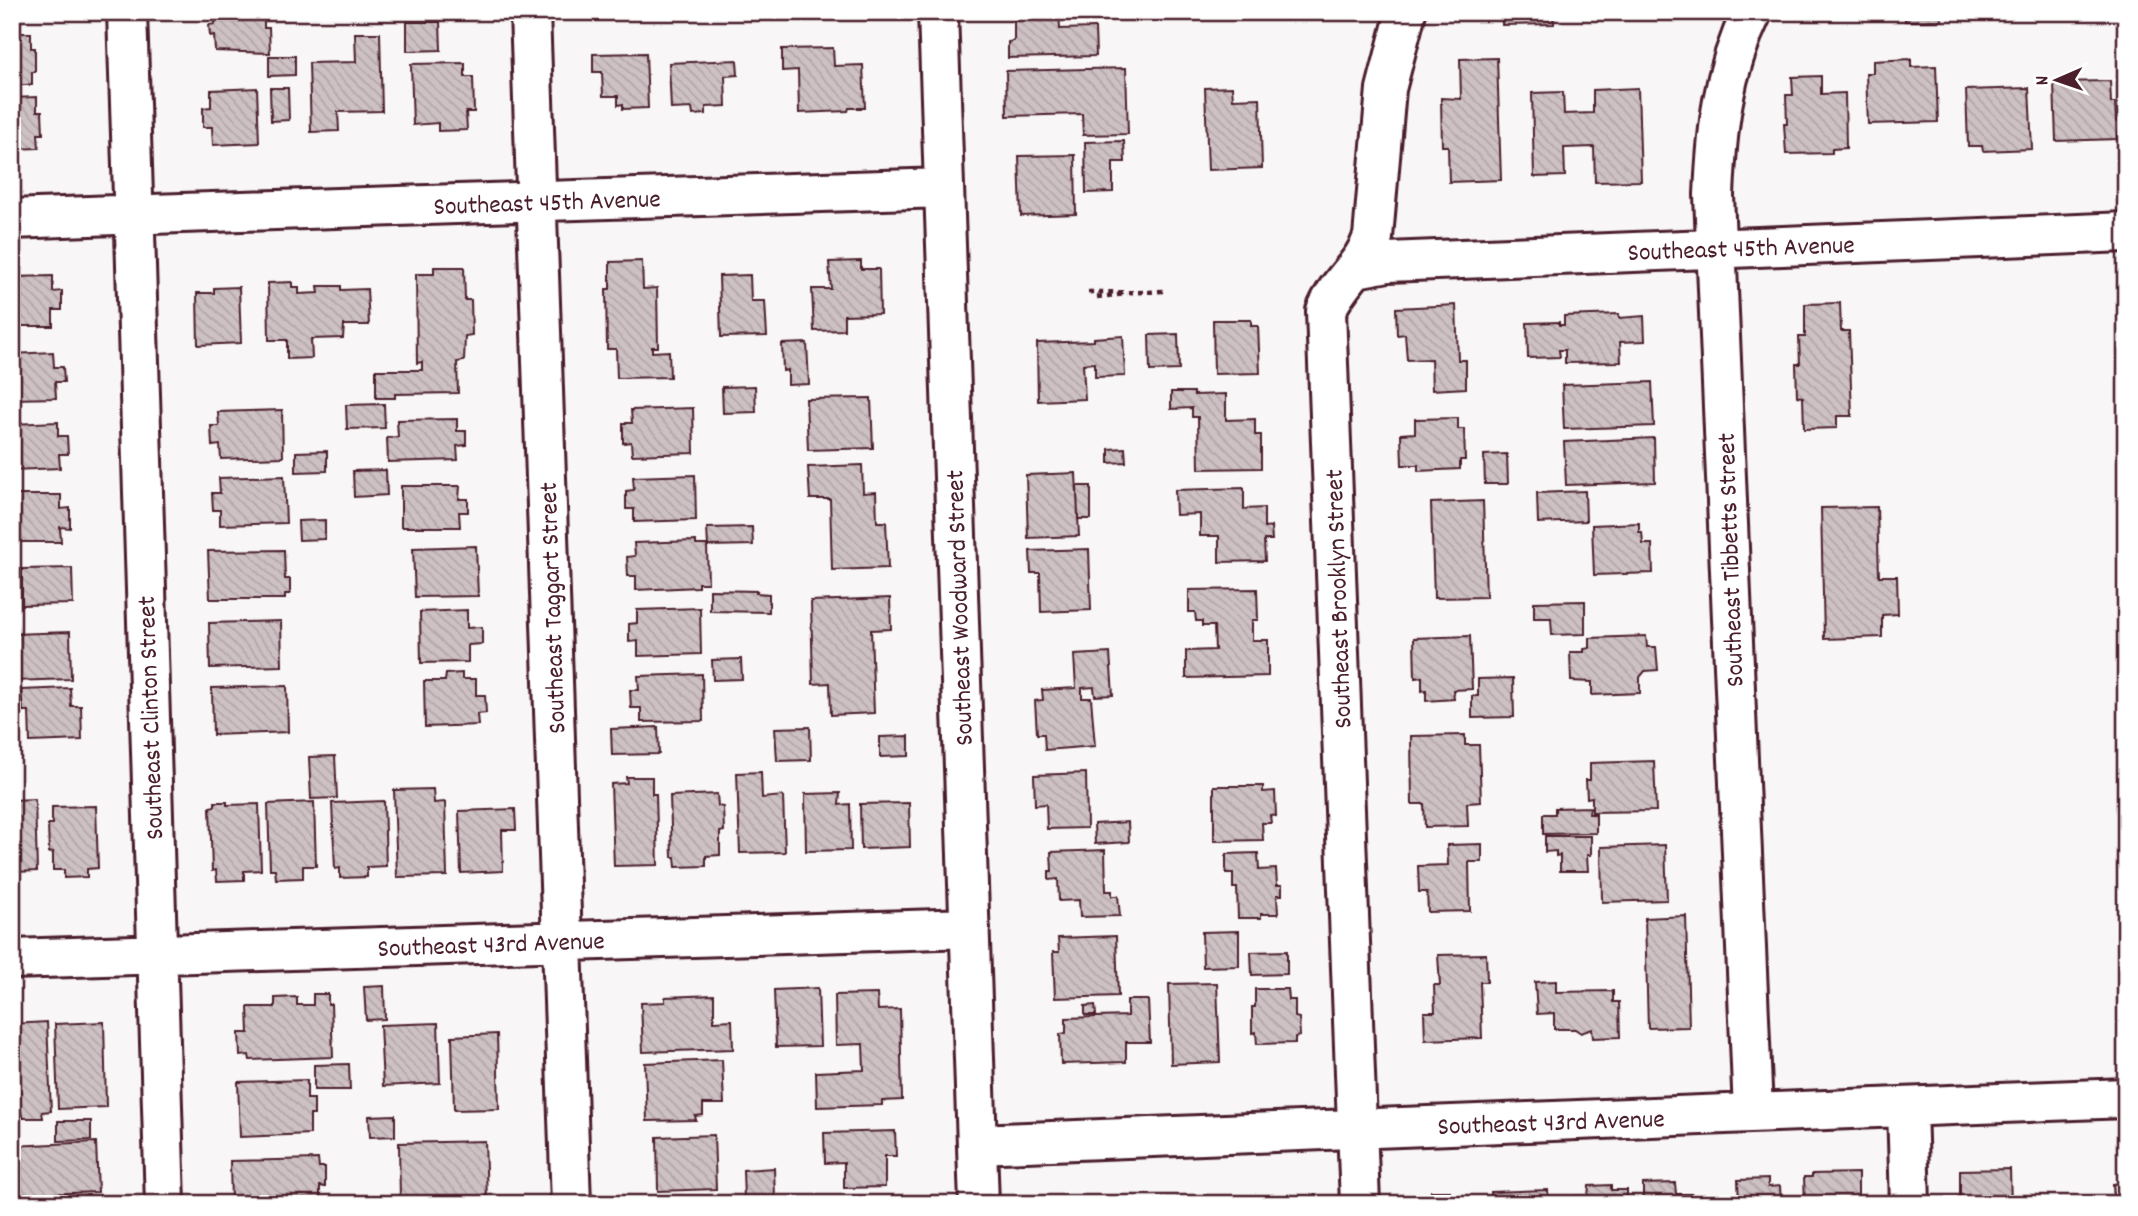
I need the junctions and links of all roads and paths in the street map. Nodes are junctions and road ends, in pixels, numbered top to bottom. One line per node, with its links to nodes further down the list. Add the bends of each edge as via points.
1 (127, 12): 8 (street, Southeast Clinton Street)
2 (530, 12): 7 (street, Southeast Taggart Street)
3 (938, 12): 6 (street, Southeast Woodward Street)
4 (1406, 12): 12 (street, Southeast Brooklyn Street, via 1386,89 1373,237)
5 (1752, 12): 11 (street, Southeast Tibbetts Street, via 1723,95 1714,195)
6 (943, 188): 7 (street, Southeast 45th Avenue); 17 (street, Southeast Woodward Street)
7 (538, 202): 8 (street, Southeast 45th Avenue); 18 (street, Southeast Taggart Street)
8 (134, 214): 9 (street, Southeast 45th Avenue); 19 (street, Southeast Clinton Street)
9 (12, 219)
10 (2126, 232): 11 (street, Southeast 45th Avenue)
11 (1716, 248): 12 (street, Southeast 45th Avenue, via 1388,262); 23 (street, Southeast Tibbetts Street)
12 (1356, 268): 24 (street, Southeast Brooklyn Street, via 1333,294 1326,311)
13 (1163, 291): 15 (path)
14 (1088, 292): 15 (path)
15 (1128, 294): 16 (path)
16 (1097, 297)
17 (970, 929): 18 (street, Southeast 43rd Avenue); 25 (street, Southeast Woodward Street)
18 (562, 940): 19 (street, Southeast 43rd Avenue); 27 (street, Southeast Taggart Street)
19 (156, 955): 20 (street, Southeast 43rd Avenue); 26 (street, Southeast Clinton Street)
20 (12, 959)
21 (2126, 1098): 22 (street, Southeast 43rd Avenue)
22 (1907, 1108): 23 (street, Southeast 43rd Avenue); 30 (street)
23 (1753, 1112): 24 (street, Southeast 43rd Avenue)
24 (1356, 1129): 25 (street, Southeast 43rd Avenue); 29 (street, Southeast Brooklyn Street)
25 (977, 1144): 28 (street, Southeast Woodward Street)
26 (165, 1204)
27 (571, 1204)
28 (979, 1204)
29 (1360, 1204)
30 (1910, 1204)

